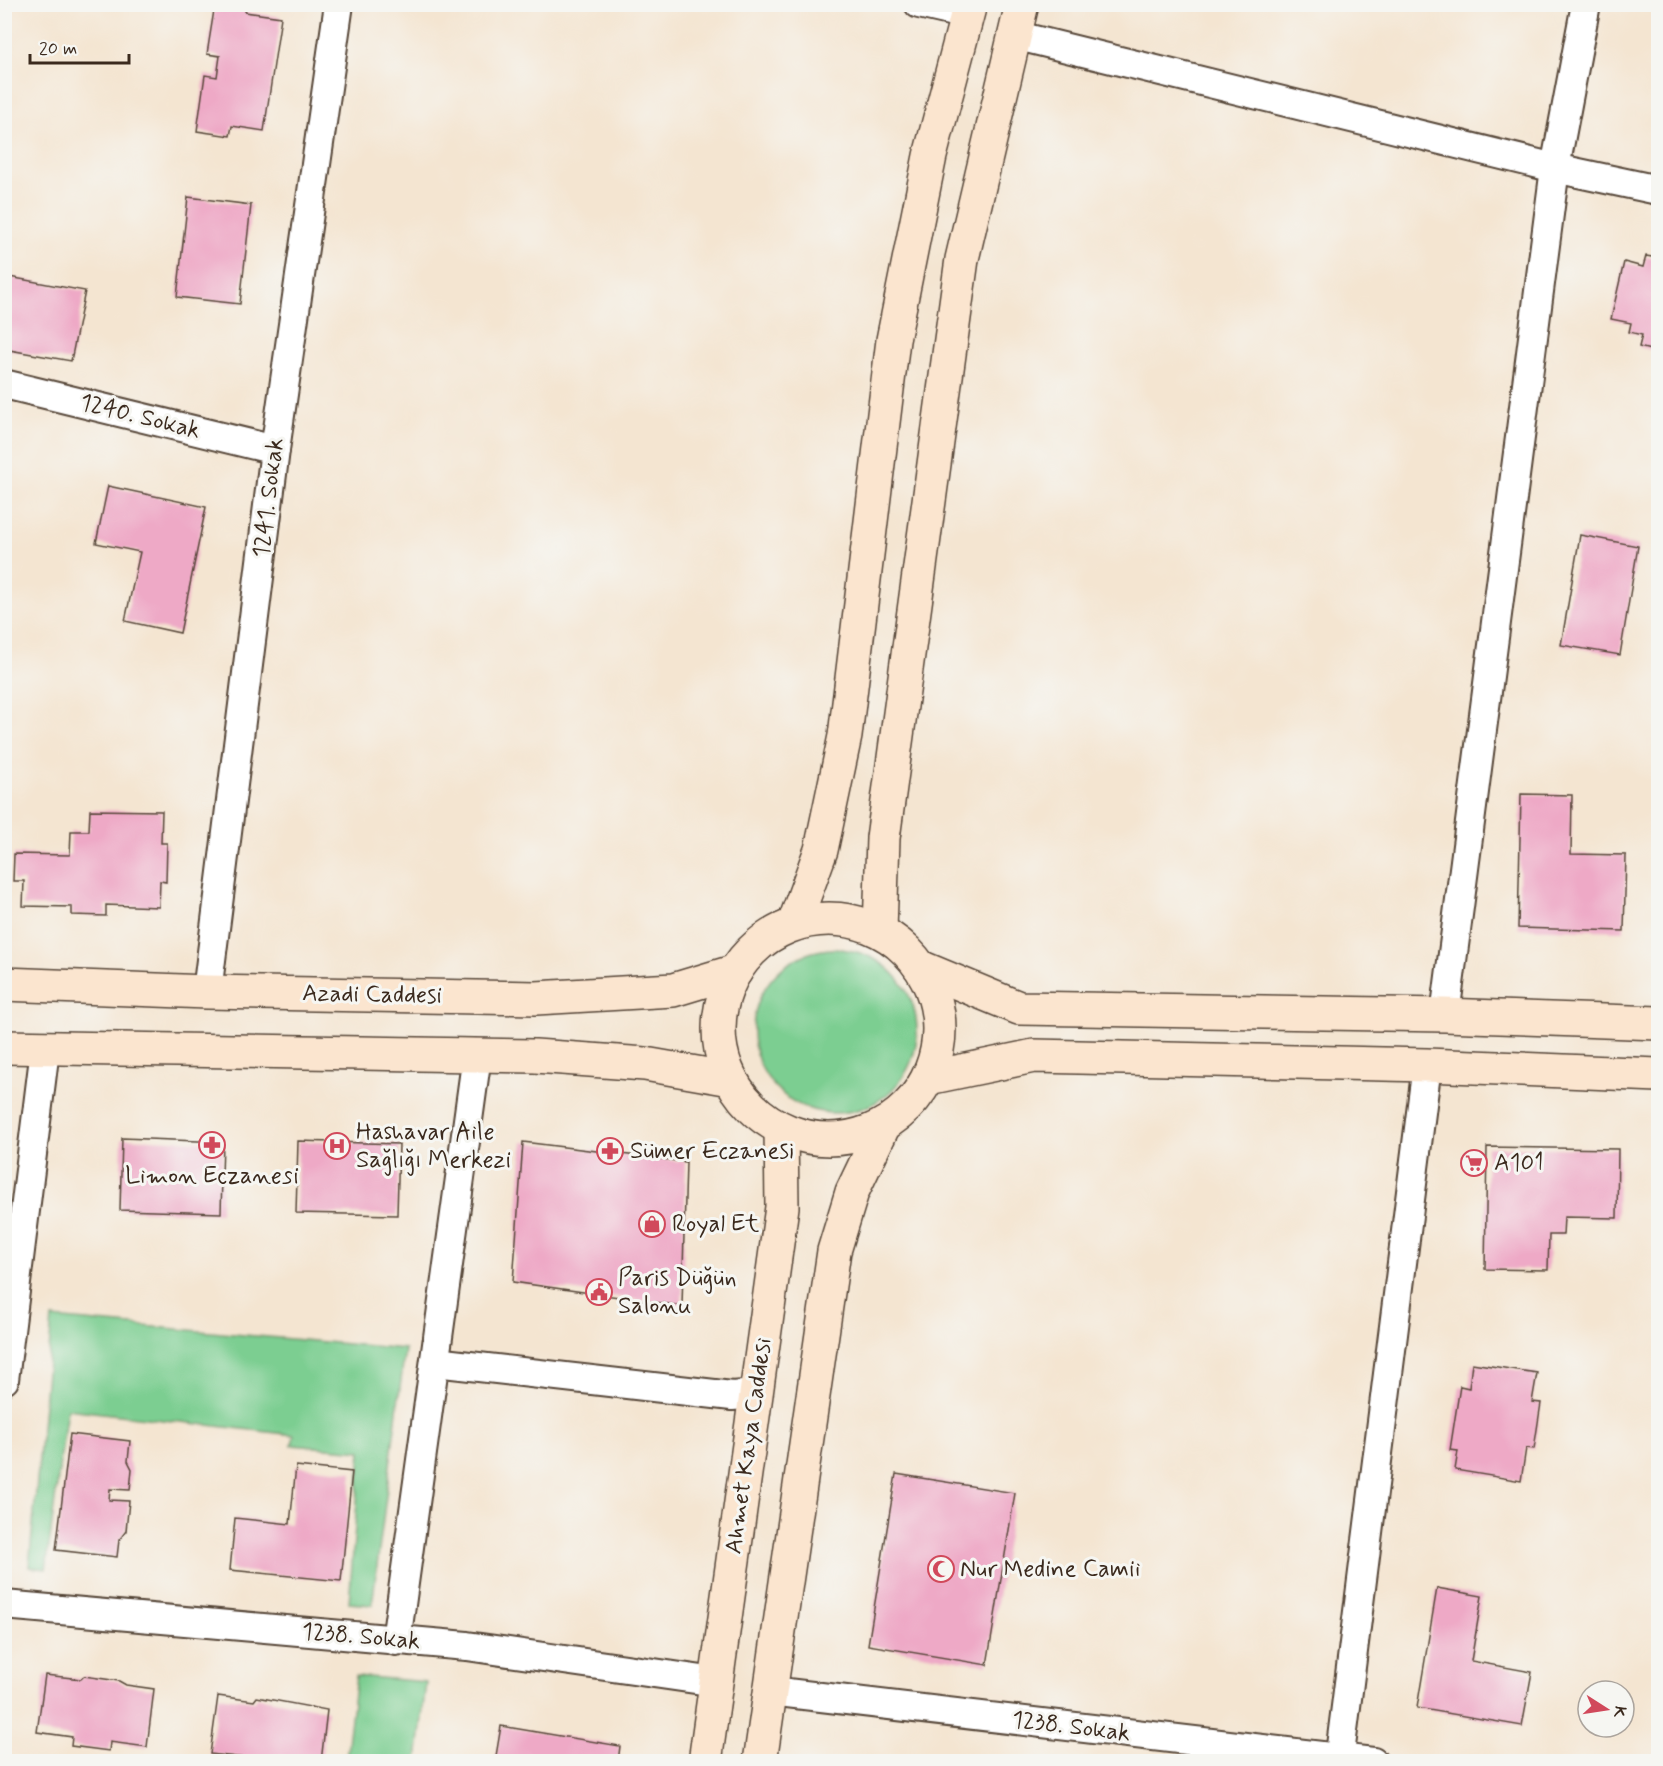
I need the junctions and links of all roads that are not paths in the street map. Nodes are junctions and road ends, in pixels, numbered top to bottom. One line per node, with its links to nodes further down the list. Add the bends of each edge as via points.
1 (339, 4): 9 (street, 1241. Sokak)
2 (919, 4): 4 (street)
3 (1586, 4): 6 (street)
4 (969, 10): 10 (main road, via 930,156 893,340 845,736 821,850)
5 (1018, 20): 6 (street); 11 (main road, via 962,259 883,838)
6 (1555, 168): 7 (street); 16 (street)
7 (1659, 190)
8 (4, 384): 9 (street, 1240. Sokak)
9 (275, 450): 15 (street, 1241. Sokak)
10 (794, 924): 11 (main road, via 823,919 852,921); 13 (main road, via 761,943)
11 (880, 931): 12 (main road, via 902,946)
12 (920, 967): 16 (main road, via 1019,1008); 23 (main road, via 933,993 939,1021 937,1050)
13 (736, 971): 15 (main road, Azadi Caddesi, via 673,990 536,998); 24 (main road, via 721,1015 720,1043)
14 (4, 984): 15 (main road, Azadi Caddesi)
15 (207, 992)
16 (1445, 1015): 17 (main road)
17 (1659, 1023)
18 (4, 1047): 19 (main road)
19 (45, 1048): 20 (main road); 28 (street)
20 (477, 1055): 24 (main road, via 645,1064); 27 (street)
21 (1427, 1065): 22 (main road); 23 (main road, via 1034,1056); 34 (street)
22 (1659, 1075)
23 (928, 1078): 25 (main road, via 909,1105)
24 (731, 1079): 26 (main road, via 752,1108)
25 (884, 1125): 26 (main road, via 851,1137 815,1139); 33 (main road, via 852,1192 834,1251)
26 (781, 1129): 29 (main road, Ahmet Kaya Caddesi, via 782,1207)
27 (435, 1362): 29 (street, via 732,1396); 31 (street)
28 (4, 1380)
29 (756, 1394): 32 (main road, Ahmet Kaya Caddesi)
30 (4, 1605): 31 (street, 1238. Sokak)
31 (396, 1641): 32 (street, 1238. Sokak, via 489,1648)
32 (716, 1682): 35 (main road, Ahmet Kaya Caddesi)
33 (770, 1691): 34 (street, 1238. Sokak); 36 (main road)
34 (1339, 1759): 37 (street, 1238. Sokak)
35 (705, 1761)
36 (760, 1761)
37 (1373, 1761)

